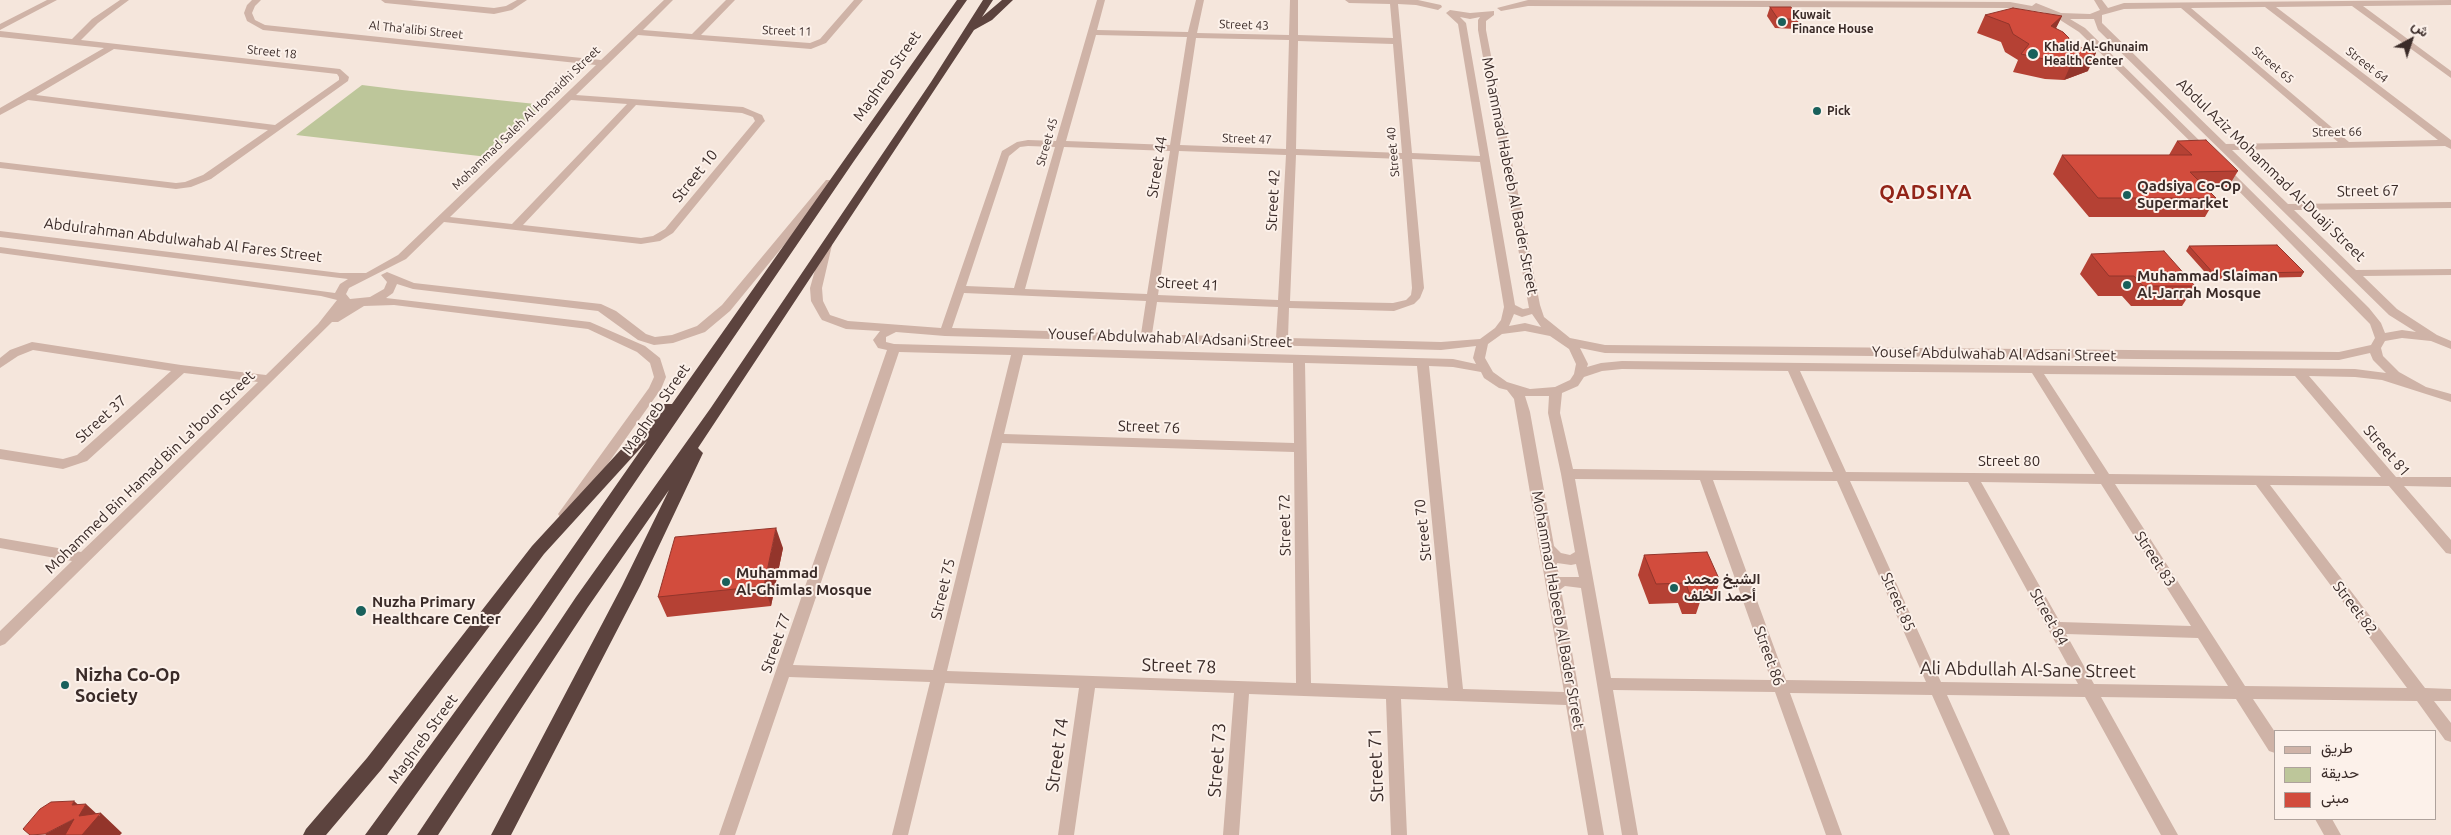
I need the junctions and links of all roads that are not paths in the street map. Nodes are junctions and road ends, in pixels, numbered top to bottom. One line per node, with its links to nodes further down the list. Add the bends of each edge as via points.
1 (53, 0): 38 (street)
2 (125, 0): 51 (street, via 95,21)
3 (257, 0): 53 (street, Al Tha'alibi Street, via 248,13 251,21 263,27)
4 (385, 0): 5 (street, via 494,11 509,8)
5 (523, 0)
6 (669, 0): 44 (street, Mohammad Saleh Al Homaidhi Street)
7 (731, 0): 48 (street)
8 (859, 0): 48 (street, Street 11, via 825,40 814,45)
9 (962, 0): 71 (highway, Maghreb Street)
10 (988, 0): 39 (highway)
11 (1008, 0): 39 (highway)
12 (1102, 0): 45 (street, Street 45)
13 (1200, 0): 47 (street, Street 44)
14 (1294, 0): 49 (street, Street 42)
15 (1349, 0): 19 (street)
16 (2028, 0): 32 (street)
17 (2098, 0): 34 (street, Abdul Aziz Mohammad Al-Duaij Street, via 2104,6)
18 (2389, 0): 28 (street)
19 (1394, 1): 26 (street); 50 (street, Street 40)
20 (1525, 2): 21 (street); 29 (street)
21 (1776, 2): 22 (street)
22 (1791, 2): 32 (street, via 2014,5)
23 (2374, 2): 27 (street); 28 (street)
24 (2436, 2): 25 (street); 28 (street); 35 (street)
25 (2451, 2)
26 (1435, 3): 33 (street)
27 (2354, 3): 30 (street); 54 (street)
28 (2399, 3)
29 (1502, 4): 36 (street)
30 (2267, 4): 31 (street); 66 (street, Street 64)
31 (2183, 5): 34 (street, via 2124,6); 65 (street, Street 65)
32 (2042, 10): 37 (street)
33 (1450, 13): 36 (street); 40 (street, Mohammad Habeeb Al Bader Street, via 1461,21)
34 (2101, 13): 37 (street, via 2082,18); 43 (street, Abdul Aziz Mohammad Al-Duaij Street, via 2098,24)
35 (2451, 13)
36 (1489, 14): 41 (street, via 1482,22)
37 (2060, 16): 42 (street, Abdul Aziz Mohammad Al-Duaij Street)
38 (0, 27)
39 (968, 30): 83 (highway)
40 (1463, 30): 41 (street); 55 (street, Mohammad Habeeb Al Bader Street)
41 (1482, 30): 56 (street, Mohammad Habeeb Al Bader Street)
42 (2082, 30): 43 (street); 113 (street, Abdul Aziz Mohammad Al-Duaij Street, via 2366,311 2375,324)
43 (2103, 30): 67 (street, Abdul Aziz Mohammad Al-Duaij Street)
44 (636, 32): 48 (street, Street 11); 53 (street, Mohammad Saleh Al Homaidhi Street)
45 (1092, 32): 47 (street, Street 43); 64 (street, Street 45)
46 (0, 34): 51 (street, Street 18)
47 (1192, 36): 49 (street, Street 43); 68 (street, Street 44)
48 (694, 37)
49 (1294, 39): 50 (street, Street 43); 69 (street, Street 42)
50 (1396, 41): 70 (street, Street 40)
51 (74, 43): 52 (street, Street 18)
52 (111, 48): 58 (street); 63 (street, Street 18, via 343,74 343,81)
53 (604, 63): 60 (street, Mohammad Saleh Al Homaidhi Street)
54 (2451, 75)
55 (1471, 79): 56 (street, via 1486,84); 57 (street, Mohammad Habeeb Al Bader Street)
56 (1493, 82): 59 (street, Mohammad Habeeb Al Bader Street)
57 (1474, 94): 59 (street); 72 (street, Mohammad Habeeb Al Bader Street)
58 (27, 96): 62 (street); 63 (street)
59 (1495, 96): 78 (street, Mohammad Habeeb Al Bader Street)
60 (570, 97): 61 (street, Street 10); 76 (street, Mohammad Saleh Al Homaidhi Street)
61 (633, 103): 79 (street); 79 (street, Street 10, via 742,110 755,113 760,121 669,231 656,239 641,241)
62 (0, 112)
63 (278, 128): 73 (street, Street 18, via 207,177 187,185)
64 (1060, 144): 68 (street, Street 47); 90 (street, Street 47, via 1024,143 1011,148 1004,156); 91 (street, Street 45)
65 (2347, 144): 66 (street, Street 66); 67 (street, Street 66)
66 (2450, 144)
67 (2224, 147): 75 (street, Abdul Aziz Mohammad Al-Duaij Street)
68 (1175, 149): 69 (street, Street 47); 92 (street, Street 44)
69 (1291, 152): 70 (street, Street 47); 96 (street, Street 42)
70 (1406, 156): 72 (street, Street 47); 94 (street, Street 40, via 1418,288)
71 (849, 159): 97 (street, via 726,308 701,329 667,340 647,339 609,311); 125 (highway, Maghreb Street)
72 (1484, 159): 77 (street, Mohammad Habeeb Al Bader Street)
73 (0, 165)
74 (2451, 205): 75 (street, Street 67)
75 (2285, 207): 87 (street, Abdul Aziz Mohammad Al-Duaij Street)
76 (440, 219): 79 (street, Street 10); 85 (street, Mohammad Saleh Al Homaidhi Street)
77 (1495, 222): 78 (street, via 1502,227); 81 (street, Mohammad Habeeb Al Bader Street)
78 (1518, 224): 82 (street, Mohammad Habeeb Al Bader Street)
79 (515, 226)
80 (0, 234): 88 (street, Abdulrahman Abdulwahab Al Fares Street, via 340,276)
81 (1498, 240): 82 (street); 98 (street, Mohammad Habeeb Al Bader Street)
82 (1522, 240): 99 (street, Mohammad Habeeb Al Bader Street)
83 (827, 245): 102 (street, Yousef Abdulwahab Al Adsani Street, via 816,288 822,313 846,325); 142 (highway)
84 (0, 250): 93 (street, via 321,293)
85 (402, 257): 88 (street, Mohammad Saleh Al Homaidhi Street); 89 (street, Mohammad Saleh Al Homaidhi Street)
86 (2451, 272): 87 (street)
87 (2353, 273): 107 (street, Abdul Aziz Mohammad Al-Duaij Street, via 2400,318)
88 (367, 275): 89 (street, Abdulrahman Abdulwahab Al Fares Street, via 382,274); 93 (street, Mohammad Saleh Al Homaidhi Street, via 344,286)
89 (391, 278): 95 (street, Mohammad Saleh Al Homaidhi Street, via 393,284 389,291); 97 (street, via 413,286)
90 (959, 289): 91 (street, Street 41); 104 (street)
91 (1020, 291): 92 (street, Street 41)
92 (1152, 297): 96 (street, Street 41); 106 (street, Street 44)
93 (342, 299): 95 (street); 101 (street, Mohammed Bin Hamad Bin La'boun Street)
94 (1414, 299): 96 (street, Street 41, via 1394,307)
95 (364, 302): 100 (street, via 394,301); 101 (street, Mohammed Bin Hamad Bin La'boun Street)
96 (1283, 304): 110 (street, Street 42)
97 (592, 306): 100 (street, via 597,311 595,317)
98 (1510, 307): 99 (street, via 1522,313); 103 (street, Mohammad Habeeb Al Bader Street, via 1507,320)
99 (1535, 310): 105 (street, Mohammad Habeeb Al Bader Street)
100 (580, 325): 157 (street, via 597,328 646,352 656,361 660,377 655,389)
101 (322, 327): 135 (street, Mohammed Bin Hamad Bin La'boun Street)
102 (893, 329): 104 (street, Yousef Abdulwahab Al Adsani Street); 115 (street, via 882,333 879,340)
103 (1499, 331): 105 (street, via 1525,327); 111 (street)
104 (944, 332): 106 (street, Yousef Abdulwahab Al Adsani Street)
105 (1554, 334): 112 (street)
106 (1146, 338): 108 (street, Yousef Abdulwahab Al Adsani Street)
107 (2433, 338): 113 (street, Yousef Abdulwahab Al Adsani Street, via 2402,334); 114 (street)
108 (1187, 339): 109 (street, Yousef Abdulwahab Al Adsani Street); 120 (street, via 1197,347)
109 (1228, 340): 110 (street, Yousef Abdulwahab Al Adsani Street); 121 (street, via 1216,347)
110 (1282, 342): 111 (street, Yousef Abdulwahab Al Adsani Street, via 1442,346)
111 (1483, 342): 129 (street, via 1479,358)
112 (1569, 342): 116 (street, Yousef Abdulwahab Al Adsani Street); 134 (street, via 1581,358)
113 (2378, 343): 118 (street, Yousef Abdulwahab Al Adsani Street, via 2339,356); 136 (street, Abdul Aziz Mohammad Al-Duaij Street, via 2378,356 2384,366)
114 (2451, 344)
115 (894, 348): 117 (street, Yousef Abdulwahab Al Adsani Street); 165 (street, Street 77)
116 (1605, 349): 119 (street, Yousef Abdulwahab Al Adsani Street); 126 (street, via 1598,357)
117 (1018, 350): 120 (street, Yousef Abdulwahab Al Adsani Street); 143 (street, Street 75)
118 (2178, 354): 119 (street, Yousef Abdulwahab Al Adsani Street); 132 (street, via 2172,359 2174,363)
119 (2137, 355): 131 (street, via 2151,363)
120 (1189, 356): 121 (street, Yousef Abdulwahab Al Adsani Street)
121 (1222, 356): 122 (street, Yousef Abdulwahab Al Adsani Street)
122 (1299, 358): 123 (street, Yousef Abdulwahab Al Adsani Street); 144 (street, Street 72)
123 (1423, 362): 129 (street, Yousef Abdulwahab Al Adsani Street, via 1464,364); 176 (street, Street 70)
124 (0, 364): 128 (street, via 23,348 32,346)
125 (706, 366): 157 (highway); 187 (highway, Maghreb Street, via 535,616)
126 (1608, 366): 127 (street, Yousef Abdulwahab Al Adsani Street); 134 (street, Yousef Abdulwahab Al Adsani Street)
127 (1793, 368): 130 (street, Yousef Abdulwahab Al Adsani Street); 148 (street, Street 85)
128 (181, 369): 135 (street); 145 (street, Street 37, via 82,458 63,464)
129 (1483, 369): 137 (street)
130 (2036, 371): 131 (street, Yousef Abdulwahab Al Adsani Street); 150 (street, Street 83)
131 (2152, 371): 132 (street, Yousef Abdulwahab Al Adsani Street)
132 (2191, 372): 133 (street, Yousef Abdulwahab Al Adsani Street)
133 (2299, 373): 136 (street, Yousef Abdulwahab Al Adsani Street, via 2363,374); 152 (street, Street 81)
134 (1580, 374): 138 (street, via 1569,386)
135 (269, 379): 159 (street, Mohammed Bin Hamad Bin La'boun Street)
136 (2409, 383): 139 (street)
137 (1512, 389): 138 (street, via 1530,393); 155 (street, Mohammad Habeeb Al Bader Street, via 1523,406)
138 (1557, 391): 146 (street, via 1554,409)
139 (2437, 395): 140 (street); 141 (street)
140 (2451, 398)
141 (2451, 403)
142 (714, 413): 184 (highway, via 631,586); 188 (highway, via 582,602)
143 (997, 438): 144 (street, Street 76); 166 (street, Street 75)
144 (1300, 448): 173 (street, Street 72)
145 (0, 454)
146 (1568, 474): 147 (street, Street 80); 158 (street)
147 (1705, 476): 148 (street, Street 80); 169 (street, Street 86)
148 (1842, 476): 149 (street, Street 80); 170 (street, Street 85)
149 (1972, 478): 150 (street, Street 80); 162 (street, Street 84)
150 (2102, 478): 151 (street, Street 80); 163 (street, Street 83)
151 (2260, 481): 152 (street, Street 80); 177 (street, Street 82)
152 (2393, 482): 153 (street, Street 80); 156 (street, Street 81)
153 (2451, 482)
154 (0, 543): 159 (street)
155 (1548, 549): 158 (street, via 1557,558 1571,560); 161 (street, Mohammad Habeeb Al Bader Street)
156 (2451, 549)
157 (538, 550): 182 (highway, via 374,764)
158 (1582, 555): 160 (street)
159 (84, 558): 164 (street, Mohammed Bin Hamad Bin La'boun Street)
160 (1587, 585): 161 (street, via 1563,581); 168 (street)
161 (1554, 586): 179 (street, Mohammad Habeeb Al Bader Street)
162 (2055, 628): 163 (street); 172 (street, Street 84)
163 (2201, 632): 174 (street, Street 83)
164 (0, 640)
165 (783, 671): 166 (street, Street 78); 189 (street, Street 77)
166 (939, 675): 167 (street, Street 78); 190 (street, Street 75)
167 (1088, 681): 171 (street, Street 78); 191 (street, Street 74)
168 (1605, 684): 169 (street, Ali Abdullah Al-Sane Street); 195 (street)
169 (1780, 687): 170 (street, Ali Abdullah Al-Sane Street); 196 (street, Street 86)
170 (1936, 687): 172 (street, Ali Abdullah Al-Sane Street); 197 (street, Street 85)
171 (1242, 688): 173 (street, Street 78); 192 (street, Street 73)
172 (2089, 689): 174 (street, Ali Abdullah Al-Sane Street); 198 (street, Street 84)
173 (1304, 691): 175 (street, Street 78)
174 (2240, 692): 177 (street, Ali Abdullah Al-Sane Street); 181 (street, Street 83)
175 (1393, 694): 176 (street, Street 78); 193 (street, Street 71)
176 (1456, 695): 179 (street, Street 78)
177 (2420, 695): 178 (street, Ali Abdullah Al-Sane Street); 180 (street, Street 82)
178 (2451, 695)
179 (1573, 698): 194 (street, Mohammad Habeeb Al Bader Street)
180 (2451, 735)
181 (2274, 744)
182 (330, 815): 185 (highway); 186 (highway)
183 (2324, 820): 199 (street)
184 (503, 833)
185 (308, 835)
186 (313, 835)
187 (375, 835)
188 (428, 835)
189 (727, 835)
190 (900, 835)
191 (1066, 835)
192 (1231, 835)
193 (1399, 835)
194 (1596, 835)
195 (1630, 835)
196 (1834, 835)
197 (2002, 835)
198 (2170, 835)
199 (2333, 835)

